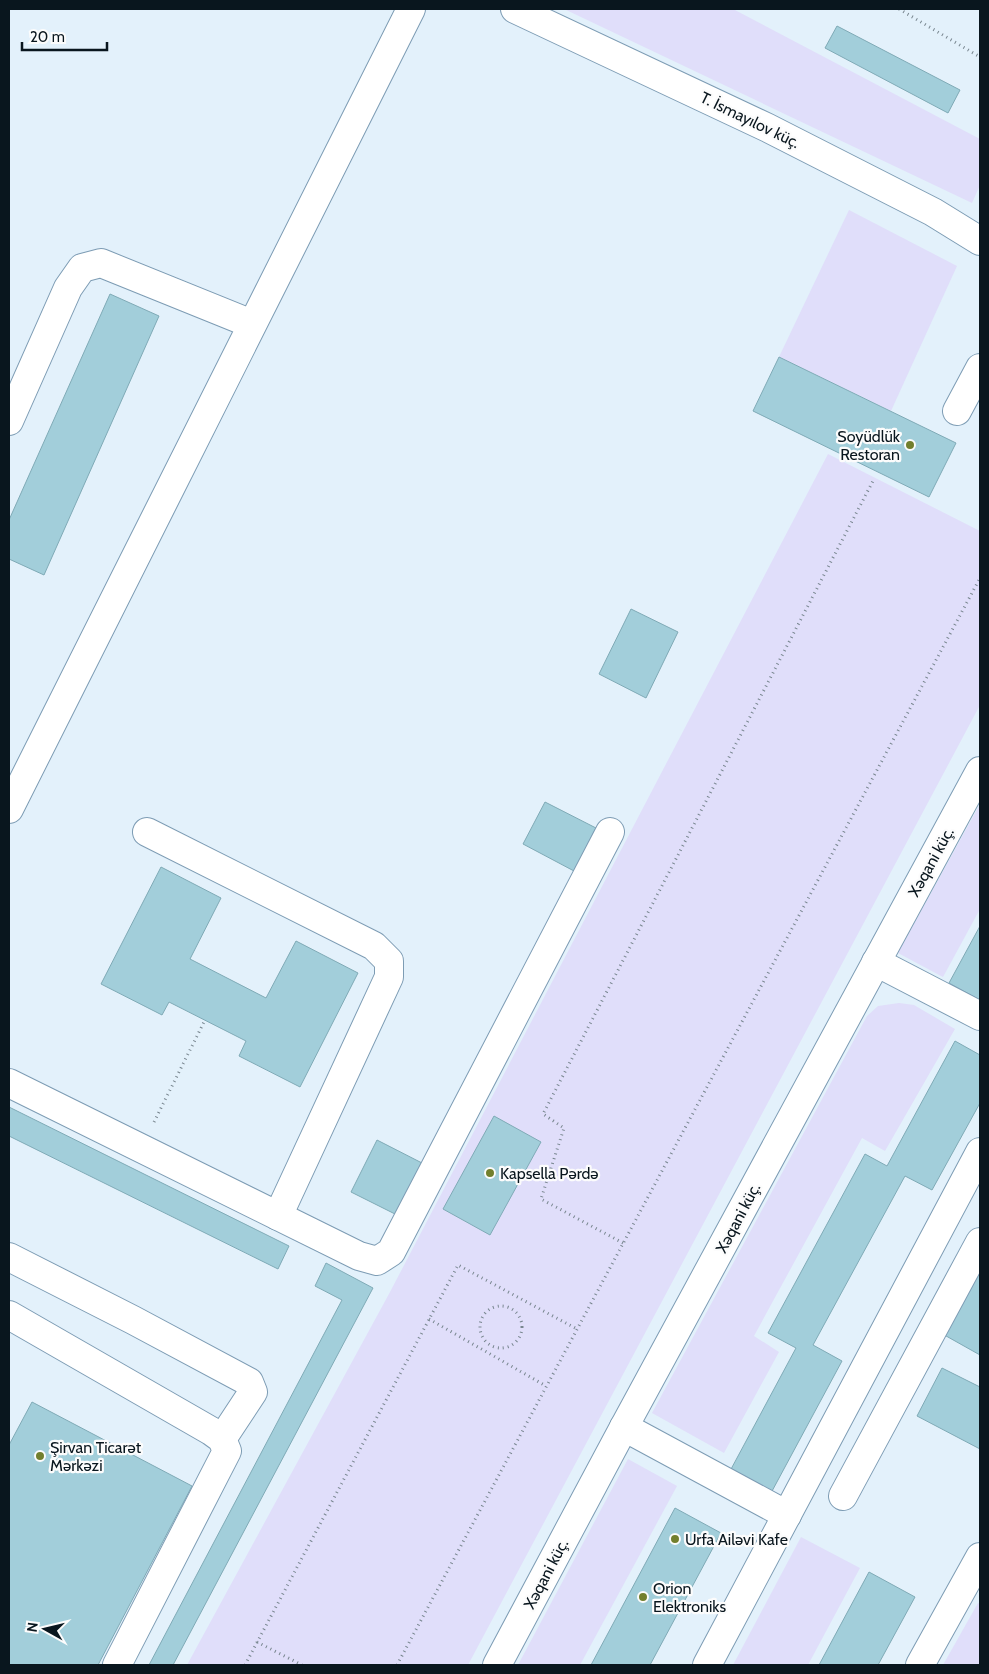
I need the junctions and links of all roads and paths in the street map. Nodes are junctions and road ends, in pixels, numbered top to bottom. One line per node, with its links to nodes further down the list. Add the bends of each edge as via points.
1 (411, 9): 6 (street)
2 (515, 9): 5 (street, T. İsmayılov küç., via 768,128 933,212)
3 (899, 9): 4 (path)
4 (980, 57)
5 (980, 241)
6 (252, 324): 9 (street, via 101,263 82,268 68,288); 13 (street)
7 (980, 368): 8 (street)
8 (957, 411)
9 (9, 421)
10 (874, 479): 24 (path, via 543,1114 564,1128 541,1199)
11 (980, 578): 24 (path)
12 (980, 771): 16 (street, Xəqani küç.)
13 (9, 809)
14 (147, 832): 22 (street, via 374,946 389,961 389,977)
15 (610, 832): 22 (street, via 391,1252 377,1261 359,1256)
16 (876, 962): 17 (street); 31 (street, Xəqani küç.)
17 (980, 1016)
18 (205, 1020): 20 (path)
19 (9, 1083): 20 (street)
20 (141, 1147): 22 (street)
21 (980, 1152): 34 (street)
22 (278, 1216)
23 (980, 1242): 33 (street)
24 (623, 1243): 29 (path)
25 (11, 1263): 32 (street, via 133,1320 249,1382 253,1392)
26 (9, 1315): 32 (street)
27 (429, 1319): 29 (path, via 458,1264); 30 (path); 36 (path)
28 (481, 1320): 28 (path, via 480,1332 486,1343 497,1349 509,1348 519,1340 523,1329 520,1317 511,1308 499,1306 488,1310)
29 (577, 1329): 30 (path)
30 (546, 1386): 40 (path)
31 (624, 1427): 34 (street); 41 (street, Xəqani küç.)
32 (222, 1439): 37 (street, via 227,1451)
33 (843, 1496)
34 (787, 1515): 42 (street)
35 (980, 1557): 43 (street)
36 (257, 1642): 38 (path); 39 (path)
37 (117, 1665)
38 (245, 1665)
39 (302, 1665)
40 (396, 1665)
41 (497, 1665)
42 (707, 1665)
43 (920, 1665)

